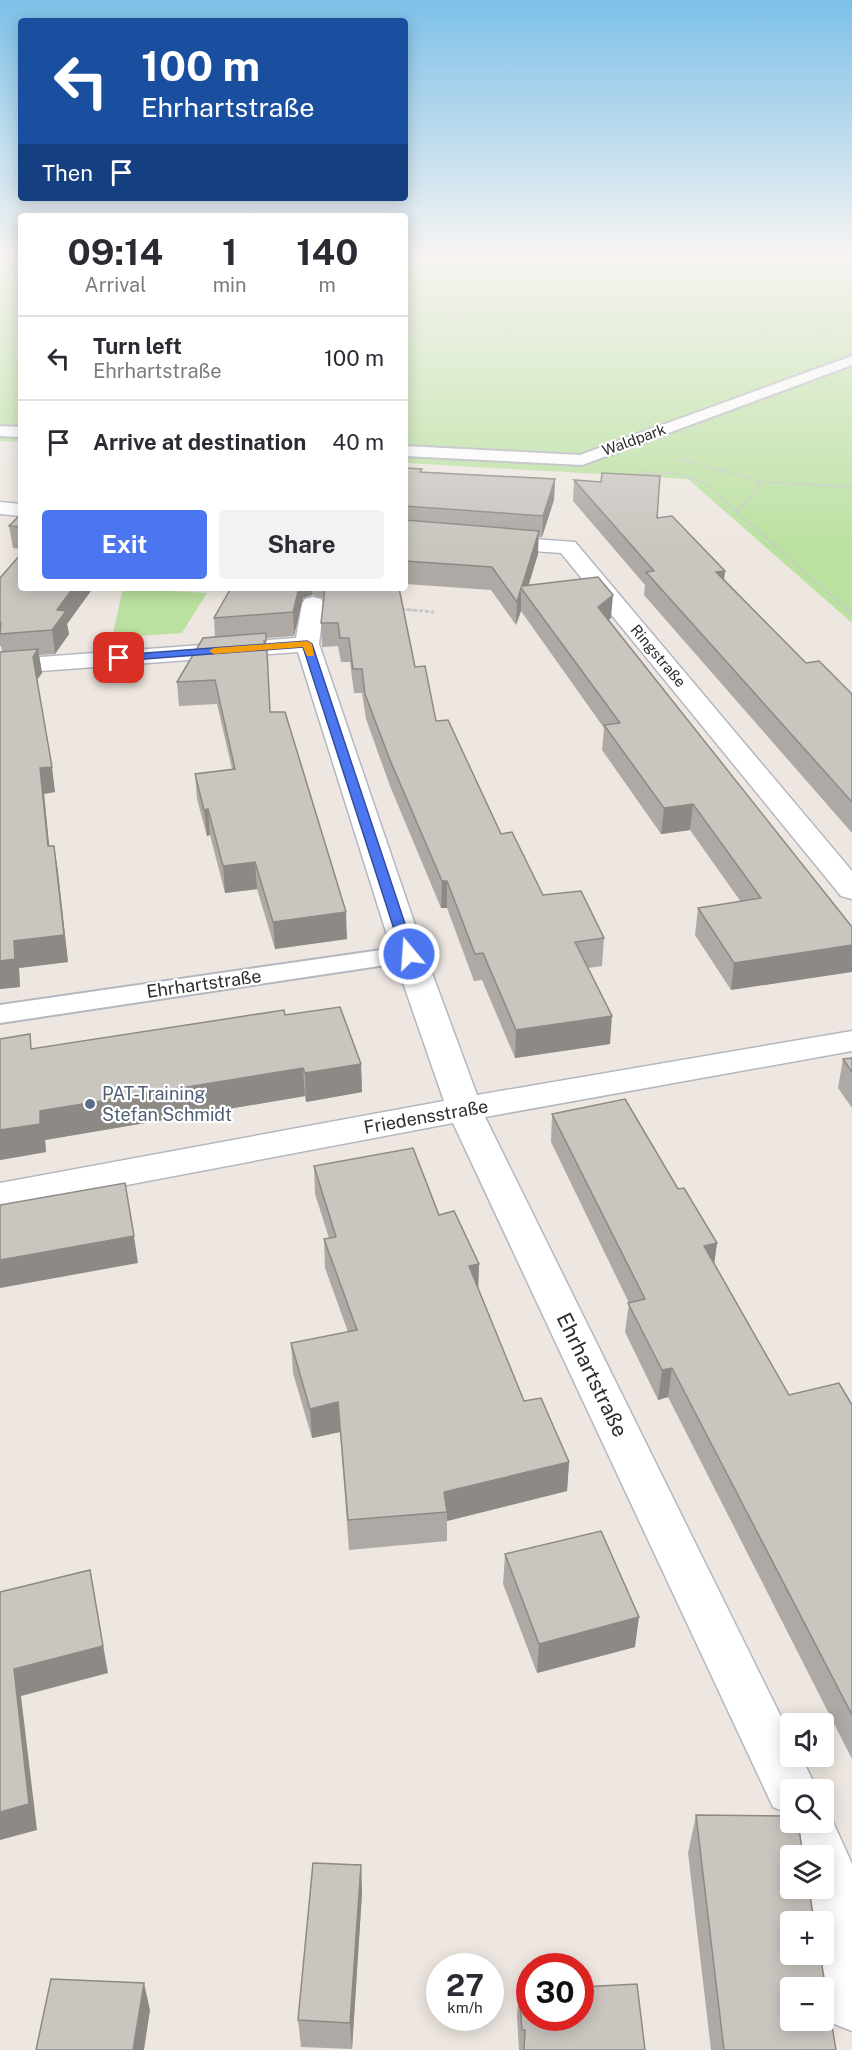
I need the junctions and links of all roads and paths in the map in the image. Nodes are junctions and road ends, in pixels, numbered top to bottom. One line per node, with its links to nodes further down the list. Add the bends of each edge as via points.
1 (852, 360): 5 (lane, Waldpark)
2 (0, 431): 3 (lane)
3 (18, 432)
4 (408, 451): 5 (lane, Waldpark, via 582,460)
5 (604, 451): 7 (path, via 678,458)
6 (629, 472): 11 (path, via 676,474 703,482)
7 (762, 482): 8 (path); 11 (path)
8 (852, 487)
9 (0, 508): 10 (street)
10 (18, 510)
11 (737, 512): 16 (path)
12 (408, 536): 19 (street, Ringstraße, via 567,547)
13 (313, 604): 17 (street, Ehrhartstraße)
14 (390, 609): 15 (path)
15 (434, 612)
16 (852, 614)
17 (307, 644): 18 (street); 20 (street, Ehrhartstraße)
18 (0, 667)
19 (852, 890)
20 (409, 954): 21 (lane, Ehrhartstraße); 23 (street, Ehrhartstraße)
21 (0, 1014)
22 (852, 1041): 23 (street, Friedensstraße)
23 (464, 1109): 24 (street, Friedensstraße); 25 (street, Ehrhartstraße)
24 (0, 1196)
25 (786, 1779)
26 (831, 1899): 27 (street)
27 (852, 2003)

